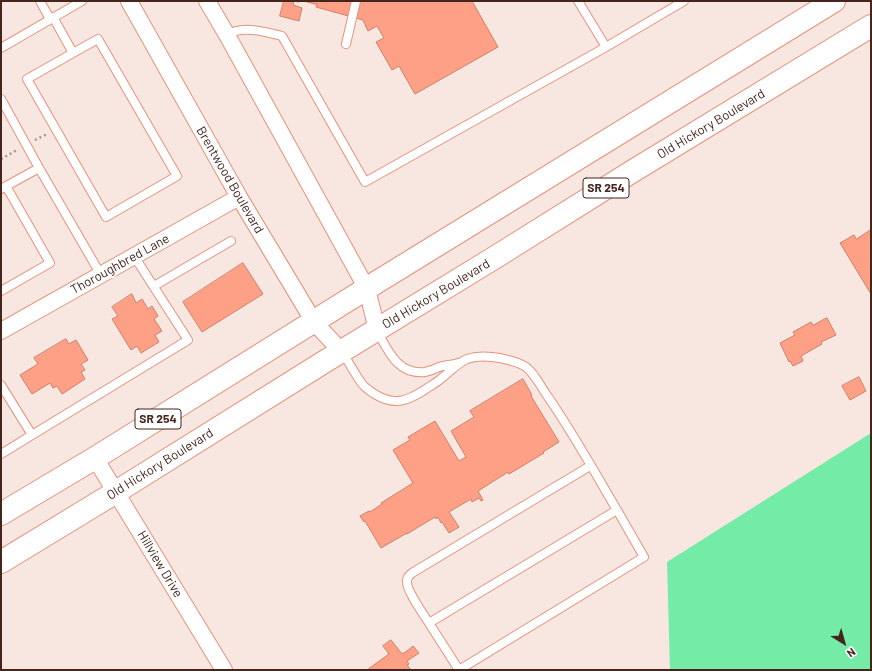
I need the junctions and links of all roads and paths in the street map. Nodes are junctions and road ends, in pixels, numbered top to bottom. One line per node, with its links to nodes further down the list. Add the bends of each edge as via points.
1 (40, 1): 10 (lane)
2 (82, 1): 10 (lane)
3 (129, 1): 20 (street, Brentwood Boulevard)
4 (207, 1): 12 (street)
5 (218, 1): 12 (street)
6 (356, 1): 13 (lane)
7 (578, 1): 14 (lane)
8 (684, 1): 14 (lane)
9 (834, 1): 25 (main road, SR 254)
10 (51, 18): 15 (lane); 16 (lane)
11 (871, 26): 28 (main road, Old Hickory Boulevard / SR 254)
12 (227, 35): 14 (lane, via 244,30 282,36 365,182); 25 (street)
13 (346, 44)
14 (606, 47)
15 (1, 48)
16 (73, 53): 16 (lane, via 98,39 177,176 106,216 27,79)
17 (1, 98): 18 (lane)
18 (39, 168): 19 (lane); 23 (lane)
19 (4, 188): 26 (lane, via 50,263)
20 (239, 197): 22 (street, Thoroughbred Lane); 27 (street, Brentwood Boulevard)
21 (231, 241): 24 (lane)
22 (134, 256): 23 (street, Thoroughbred Lane); 24 (lane)
23 (101, 275): 29 (street, Thoroughbred Lane)
24 (154, 286): 33 (lane, via 188,340)
25 (367, 289): 27 (main road, SR 254); 28 (street)
26 (1, 291)
27 (314, 322): 30 (street, Brentwood Boulevard); 35 (main road, SR 254)
28 (377, 330): 30 (main road, Old Hickory Boulevard / SR 254); 31 (lane, via 394,359 410,370 424,372)
29 (1, 331)
30 (341, 351): 31 (lane, via 364,385 376,395 396,401 414,396); 37 (main road, Old Hickory Boulevard / SR 254)
31 (460, 363): 36 (lane, via 473,358 492,356 514,361 526,367 553,403)
32 (1, 385): 33 (lane)
33 (32, 435): 34 (lane)
34 (1, 454)
35 (96, 458): 37 (street, Hillview Drive); 39 (main road, SR 254)
36 (590, 466): 38 (lane); 41 (lane, via 408,577 408,586)
37 (116, 492): 40 (main road, Old Hickory Boulevard / SR 254); 42 (street, Hillview Drive)
38 (617, 510): 41 (lane); 41 (lane, via 644,556 459,670)
39 (1, 514)
40 (1, 562)
41 (429, 623)
42 (224, 670)

